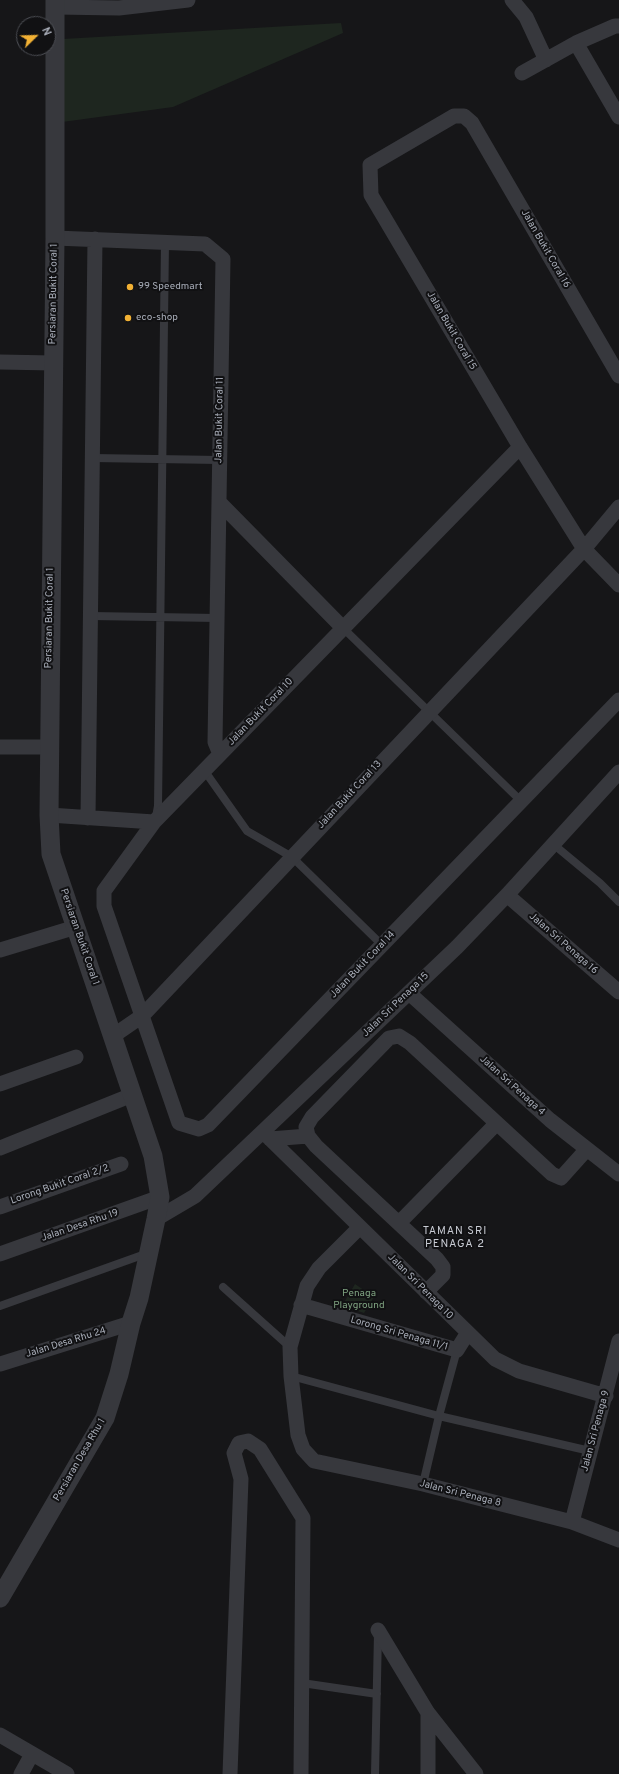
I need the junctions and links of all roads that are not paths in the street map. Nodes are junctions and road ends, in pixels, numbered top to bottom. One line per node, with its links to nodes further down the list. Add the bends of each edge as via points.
1 (188, 0): 3 (street)
2 (512, 0): 8 (street, via 526,17)
3 (173, 1): 5 (street)
4 (55, 4): 5 (street); 12 (street, Persiaran Bukit Coral 1)
5 (119, 4)
6 (619, 26): 7 (street)
7 (576, 43): 8 (street); 10 (street)
8 (546, 60): 9 (street)
9 (522, 73)
10 (619, 117)
11 (472, 123): 17 (street, Jalan Bukit Coral 16); 18 (street, Jalan Bukit Coral 15, via 464,116 454,116 370,165 371,195)
12 (55, 238): 13 (street, Jalan Bukit Coral 11); 16 (street, Persiaran Bukit Coral 1)
13 (95, 239): 14 (street, Jalan Bukit Coral 11); 19 (street)
14 (165, 242): 20 (lane); 21 (street, Jalan Bukit Coral 11, via 205,244 223,259)
15 (0, 362): 16 (street)
16 (53, 363): 33 (street, Persiaran Bukit Coral 1)
17 (619, 376)
18 (520, 447): 24 (street, Jalan Bukit Coral 15); 29 (street, Jalan Bukit Coral 10)
19 (93, 458): 20 (lane); 26 (street)
20 (162, 459): 21 (lane); 27 (lane)
21 (220, 460): 22 (street, Jalan Bukit Coral 11)
22 (219, 502): 28 (street, Jalan Bukit Coral 11); 29 (street)
23 (619, 507): 24 (street, Jalan Bukit Coral 13)
24 (584, 548): 25 (street, Jalan Bukit Coral 15); 31 (street, Jalan Bukit Coral 13)
25 (619, 585)
26 (90, 616): 27 (lane); 39 (street)
27 (160, 617): 28 (lane); 40 (lane, via 158,806)
28 (217, 618): 34 (street, Jalan Bukit Coral 11, via 215,742)
29 (343, 628): 31 (lane); 34 (street, Jalan Bukit Coral 10)
30 (619, 700): 37 (street, Jalan Bukit Coral 14)
31 (429, 712): 37 (lane); 42 (street, Jalan Bukit Coral 13)
32 (0, 747): 33 (street)
33 (49, 747): 38 (street, Persiaran Bukit Coral 1)
34 (220, 754): 35 (street, Jalan Bukit Coral 10)
35 (204, 770): 40 (street, Jalan Bukit Coral 10); 42 (lane, via 247,830)
36 (619, 772): 41 (street, Jalan Sri Penaga 15)
37 (521, 801): 46 (street, Jalan Bukit Coral 14)
38 (49, 816): 39 (street); 45 (street, Persiaran Bukit Coral 1, via 51,854)
39 (88, 818): 40 (street)
40 (154, 822): 50 (street, Jalan Bukit Coral 10, via 104,891 104,906)
41 (553, 844): 43 (street, Jalan Sri Penaga 15); 44 (lane)
42 (292, 856): 46 (lane); 50 (street, Jalan Bukit Coral 13)
43 (507, 895): 48 (street, Jalan Sri Penaga 16); 49 (street, Jalan Sri Penaga 15)
44 (619, 902)
45 (76, 927): 47 (street); 51 (street, Persiaran Bukit Coral 1)
46 (382, 945): 50 (street, Jalan Bukit Coral 14, via 208,1125 199,1129 179,1123)
47 (0, 950)
48 (619, 992)
49 (409, 993): 56 (street, Jalan Sri Penaga 15); 59 (street, Jalan Sri Penaga 4, via 550,1120)
50 (142, 1016): 51 (street, Jalan Bukit Coral 13)
51 (113, 1036): 54 (street, Persiaran Bukit Coral 1)
52 (76, 1057): 53 (street)
53 (0, 1084)
54 (132, 1095): 58 (street); 62 (street, Persiaran Bukit Coral 1, via 153,1156)
55 (496, 1124): 57 (street, via 410,1043 399,1036 389,1038 312,1117 306,1127); 59 (street, via 552,1174 561,1178); 65 (street)
56 (267, 1136): 57 (street); 64 (street, Jalan Sri Penaga 15, via 195,1196); 66 (street, Jalan Sri Penaga 10)
57 (308, 1136): 65 (street)
58 (0, 1148)
59 (587, 1149): 61 (street, Jalan Sri Penaga 4)
60 (121, 1164): 63 (street, Lorong Bukit Coral 2/2)
61 (619, 1174)
62 (160, 1197): 64 (street, Persiaran Bukit Coral 1); 68 (street, Jalan Desa Rhu 19)
63 (0, 1207)
64 (156, 1219): 67 (street, Persiaran Desa Rhu 1)
65 (399, 1223): 70 (street, via 444,1267 443,1275)
66 (360, 1227): 70 (street, Jalan Sri Penaga 10); 71 (street, via 319,1268 307,1286)
67 (150, 1252): 72 (lane); 73 (street, Persiaran Desa Rhu 1)
68 (0, 1254)
69 (223, 1287): 76 (lane)
70 (426, 1292): 74 (street, Jalan Sri Penaga 10)
71 (301, 1305): 76 (street); 77 (street, Lorong Sri Penaga 11/1)
72 (0, 1306)
73 (131, 1323): 78 (street, Jalan Desa Rhu 24); 86 (street, Persiaran Desa Rhu 1, via 119,1374 104,1418)
74 (467, 1334): 77 (street, Lorong Sri Penaga 11/1); 80 (street, Jalan Sri Penaga 10, via 495,1359 519,1372)
75 (619, 1341): 80 (street, Jalan Sri Penaga 9)
76 (290, 1347): 79 (street)
77 (457, 1350): 81 (lane)
78 (0, 1366)
79 (291, 1376): 81 (lane); 83 (street, Jalan Sri Penaga 8, via 298,1435 302,1449 314,1461)
80 (606, 1396): 82 (street, Jalan Sri Penaga 9)
81 (439, 1416): 82 (lane); 83 (lane)
82 (590, 1451): 84 (street, Jalan Sri Penaga 9)
83 (423, 1484): 84 (street, Jalan Sri Penaga 8)
84 (572, 1522): 85 (street, Jalan Sri Penaga 8)
85 (619, 1540)
86 (0, 1598)
87 (378, 1630): 89 (lane); 90 (street)
88 (302, 1683): 89 (lane); 95 (street, via 303,1518 260,1448 248,1441 239,1443 234,1453 241,1479); 96 (street)
89 (377, 1694): 97 (lane)
90 (428, 1713): 98 (street); 99 (street)
91 (0, 1735): 92 (street)
92 (32, 1754): 93 (street); 94 (street)
93 (21, 1774)
94 (66, 1774)
95 (230, 1774)
96 (301, 1774)
97 (375, 1774)
98 (428, 1774)
99 (476, 1774)

